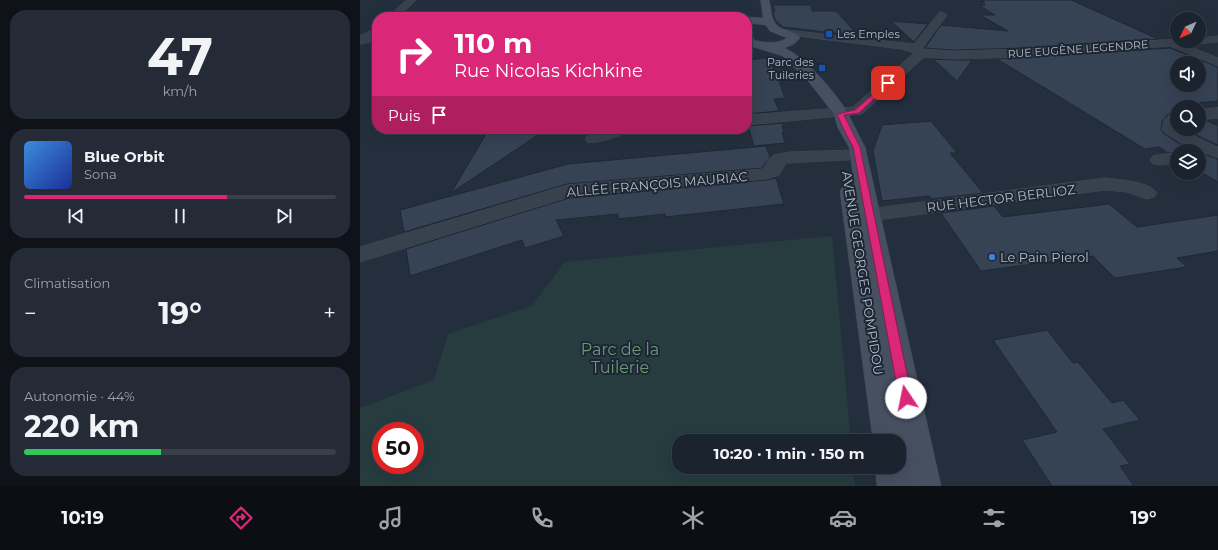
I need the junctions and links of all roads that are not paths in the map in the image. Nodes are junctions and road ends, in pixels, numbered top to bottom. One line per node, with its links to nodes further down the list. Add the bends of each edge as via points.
1 (412, 0): 4 (street)
2 (765, 3): 5 (main road, via 759,14); 7 (main road)
3 (945, 10): 20 (street)
4 (398, 12)
5 (752, 18)
6 (752, 20): 7 (main road)
7 (769, 22): 8 (main road, AVENUE GEORGES POMPIDOU, via 774,29)
8 (781, 31): 10 (street, RUE EUGÈNE LEGENDRE); 13 (main road, AVENUE GEORGES POMPIDOU, via 791,34)
9 (372, 34): 15 (street)
10 (813, 35): 13 (street, RUE EUGÈNE LEGENDRE); 20 (street, RUE EUGÈNE LEGENDRE)
11 (372, 39): 15 (street)
12 (1218, 39): 14 (street)
13 (792, 40): 18 (main road); 22 (main road, AVENUE GEORGES POMPIDOU, via 804,57)
14 (1206, 40)
15 (360, 41)
16 (752, 42): 18 (main road, AVENUE GEORGES POMPIDOU)
17 (1170, 43): 20 (street, RUE EUGÈNE LEGENDRE, via 943,56)
18 (766, 46): 22 (main road, AVENUE GEORGES POMPIDOU, via 787,54)
19 (1183, 48): 21 (street)
20 (918, 50): 26 (street, via 920,54)
21 (1218, 62)
22 (814, 79): 26 (main road, AVENUE GEORGES POMPIDOU)
23 (1218, 113): 24 (street)
24 (1206, 114)
25 (752, 120): 26 (street)
26 (843, 121): 32 (main road, AVENUE GEORGES POMPIDOU, via 857,147)
27 (606, 134): 29 (street)
28 (1182, 136): 30 (street)
29 (593, 139)
30 (1217, 153): 31 (street)
31 (1206, 154)
32 (852, 155): 36 (main road, AVENUE GEORGES POMPIDOU); 37 (street, ALLÉE FRANÇOIS MAURIAC, via 780,159 775,163 773,171 767,174 567,191)
33 (1170, 159): 34 (street)
34 (1160, 160)
35 (1147, 193): 36 (street, RUE HECTOR BERLIOZ, via 1130,187 1106,184)
36 (862, 216): 38 (main road, AVENUE GEORGES POMPIDOU); 41 (main road, AVENUE GEORGES POMPIDOU)
37 (360, 255)
38 (887, 434)
39 (893, 474): 40 (main road)
40 (895, 486)
41 (923, 486)

